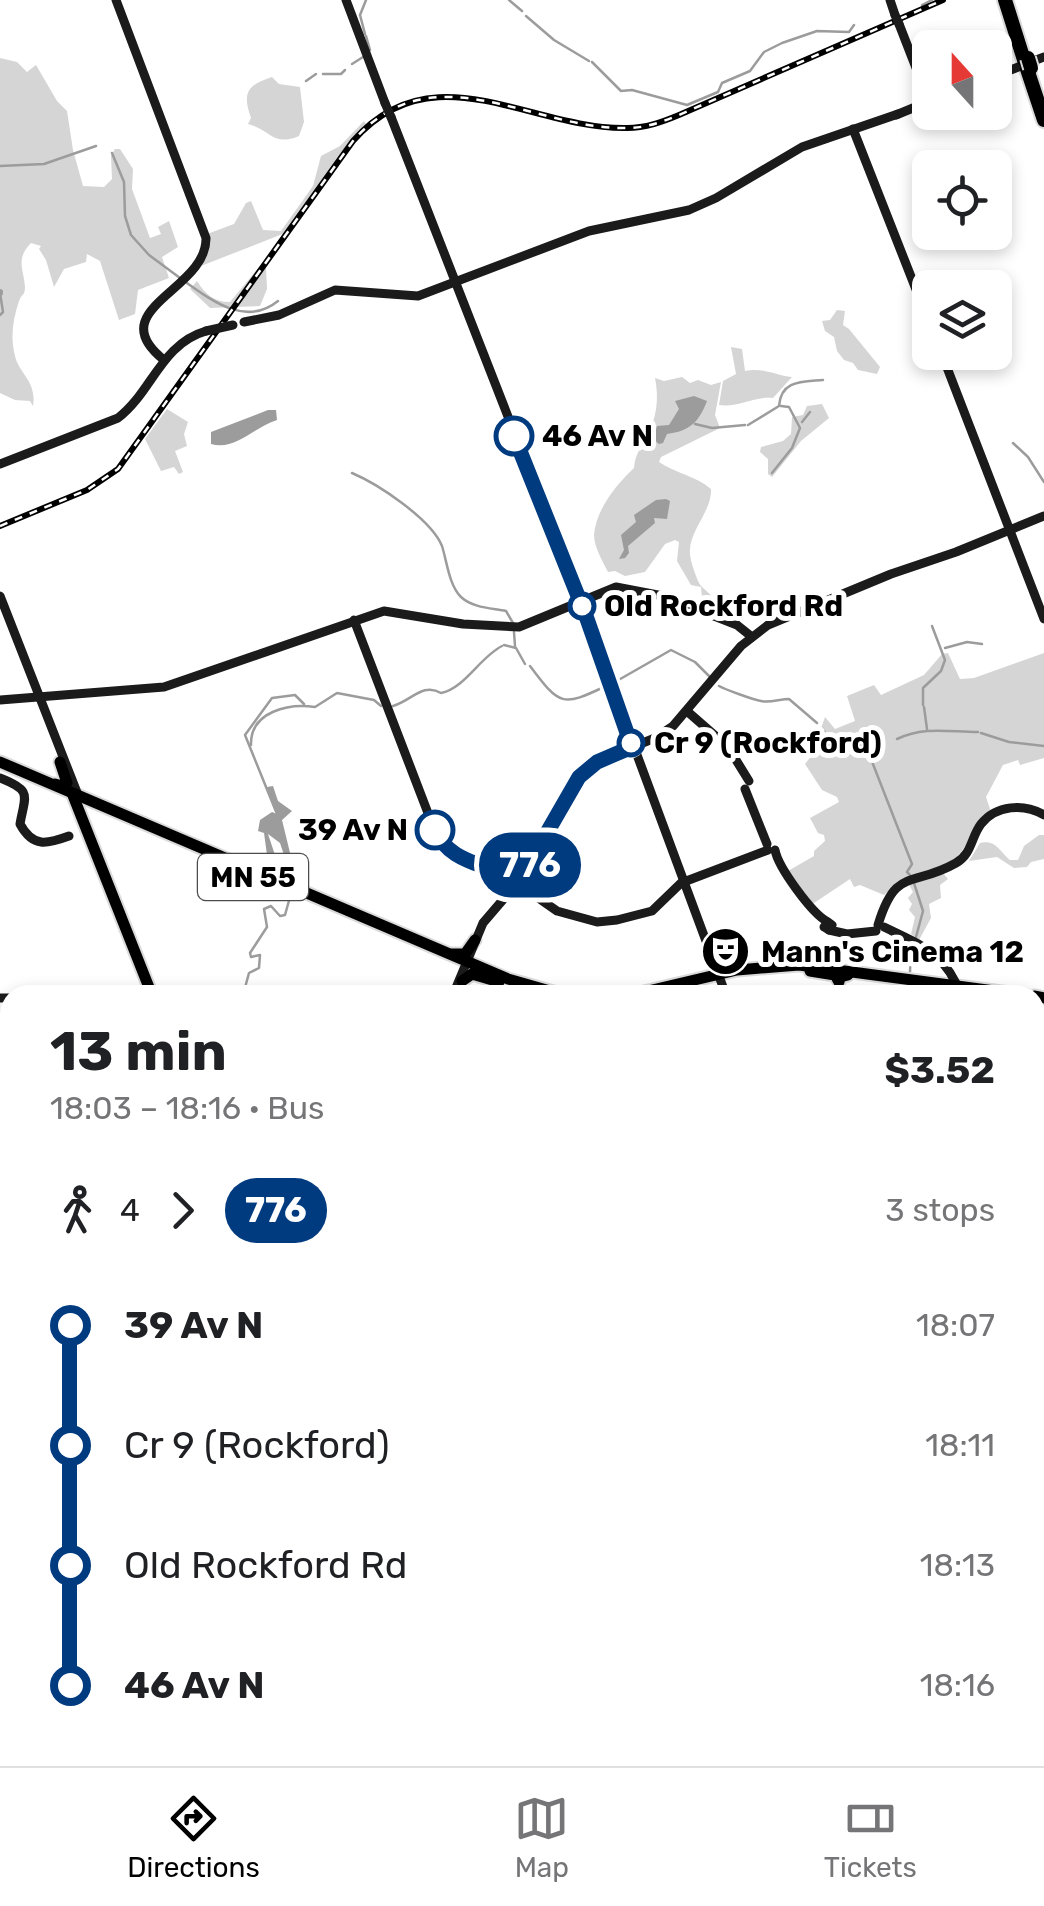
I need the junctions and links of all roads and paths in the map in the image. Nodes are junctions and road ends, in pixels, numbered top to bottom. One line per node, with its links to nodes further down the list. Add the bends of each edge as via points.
1 (116, 0): 13 (street, via 206,245 187,281 152,306 146,328)
2 (346, 0): 12 (street, bridge)
3 (891, 0): 5 (street)
4 (1007, 0): 6 (highway)
5 (912, 56)
6 (1031, 62): 7 (highway); 9 (highway)
7 (1044, 106)
8 (912, 108): 10 (street)
9 (1044, 120)
10 (852, 131): 11 (street); 12 (street, via 796,151 694,209 602,228)
11 (912, 280)
12 (455, 281): 13 (street, bridge, via 418,296 324,293 206,331); 20 (street)
13 (164, 360): 15 (street, via 118,418)
14 (948, 370): 16 (street)
15 (0, 466)
16 (1006, 516): 17 (street, via 1017,523); 18 (street)
17 (1042, 518): 18 (street); 18 (street)
18 (1013, 534): 22 (street); 25 (street, via 891,574); 26 (street)
19 (0, 596): 27 (street)
20 (578, 602): 23 (street, via 514,628 390,610); 24 (street, via 611,588 643,590); 30 (street)
21 (0, 606): 27 (street)
22 (1044, 619)
23 (354, 620): 27 (street, via 164,687); 41 (street, via 442,844)
24 (737, 625): 25 (street); 26 (street)
25 (761, 629): 26 (street)
26 (753, 638): 29 (street)
27 (37, 698): 28 (street); 31 (street); 35 (street)
28 (0, 700)
29 (688, 715): 30 (street); 39 (street, via 730,750)
30 (635, 748): 40 (street); 41 (street, via 579,783)
31 (60, 762): 34 (main road, via 65,786); 35 (street)
32 (0, 766): 34 (main road, MN 55); 35 (main road, MN 55)
33 (0, 778): 38 (street, via 23,790 20,824 37,843)
34 (40, 779): 35 (main road, MN 55)
35 (77, 798): 36 (main road); 44 (main road, MN 55); 51 (main road)
36 (92, 815): 45 (main road, MN 55); 52 (main road)
37 (1044, 815): 42 (street, via 1016,807 990,816 961,859 888,896)
38 (69, 836)
39 (770, 847): 40 (street); 42 (street, via 809,911 828,926)
40 (684, 879): 41 (street, via 654,909 618,920 557,912); 47 (street)
41 (520, 884): 43 (street, via 491,910); 45 (street, via 490,919)
42 (880, 928): 46 (street); 62 (street, via 940,958)
43 (475, 940): 44 (main road, via 462,955); 45 (street)
44 (440, 950): 45 (main road, MN 55)
45 (466, 965): 49 (street); 50 (main road, MN 55); 53 (street); 56 (main road, MN 55)
46 (946, 969): 48 (main road, via 946,980); 63 (street)
47 (721, 976): 48 (main road, via 799,964); 57 (main road); 58 (main road); 59 (street); 60 (main road, via 810,971 836,975 839,982 848,975)
48 (924, 980): 61 (main road)
49 (462, 981): 50 (main road, via 472,974); 54 (street)
50 (499, 982): 55 (main road, MN 55)
51 (150, 985)
52 (150, 985)
53 (459, 985)
54 (460, 985)
55 (507, 985)
56 (524, 985)
57 (678, 985)
58 (693, 985)
59 (724, 985)
60 (921, 985)
61 (941, 985)
62 (955, 985)
63 (955, 985)

